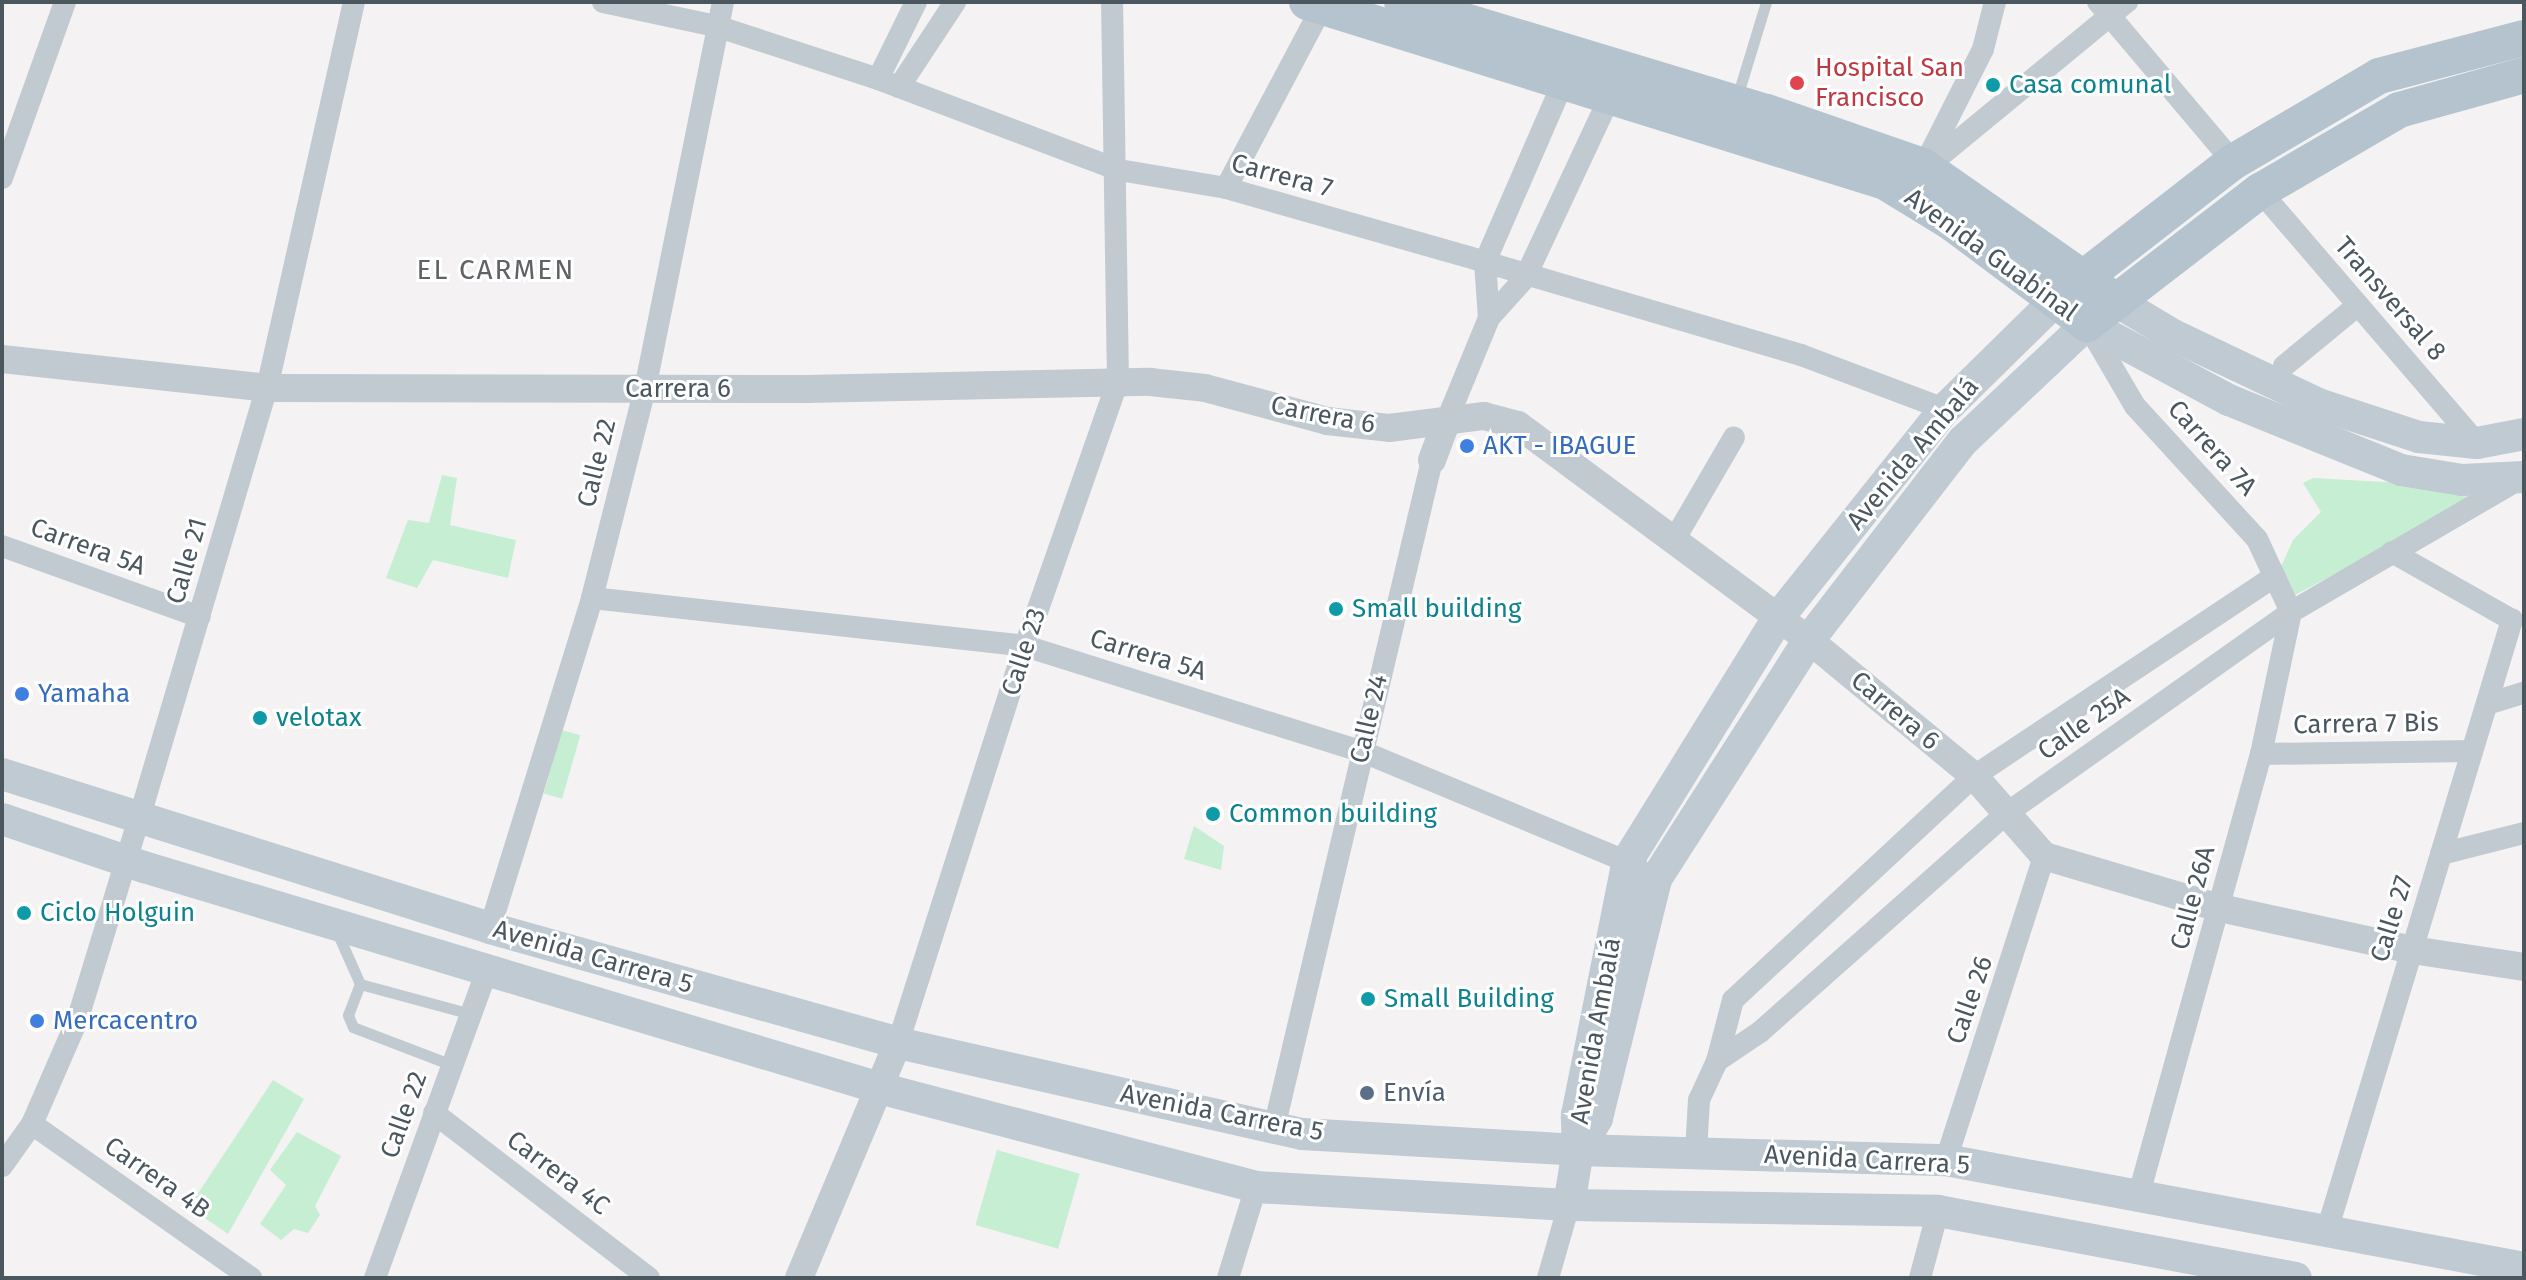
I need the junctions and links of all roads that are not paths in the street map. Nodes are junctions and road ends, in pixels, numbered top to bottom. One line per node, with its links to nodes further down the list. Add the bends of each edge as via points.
1 (65, 2): 22 (street)
2 (354, 2): 37 (street, Calle 21)
3 (603, 2): 13 (street, Carrera 7)
4 (723, 2): 13 (street, Calle 22)
5 (916, 2): 16 (street)
6 (955, 2): 16 (street)
7 (1112, 2): 21 (street, Calle 23)
8 (1402, 2): 19 (main road, Avenida Guabinal)
9 (1766, 2): 19 (lane)
10 (1995, 2): 23 (street, via 1983,49)
11 (1315, 4): 17 (main road, Avenida Guabinal); 24 (street)
12 (2111, 6): 20 (street); 23 (street)
13 (716, 26): 16 (street, Carrera 7); 38 (street, Calle 22)
14 (2524, 38): 20 (main road, Avenida Ambalá, via 2379,76)
15 (2524, 75): 25 (main road, Avenida Ambalá, via 2399,110)
16 (888, 83): 21 (street, Carrera 7)
17 (1562, 85): 18 (main road, Avenida Guabinal); 26 (street, Calle 24)
18 (1609, 99): 23 (main road, Avenida Guabinal); 27 (street, Calle 24)
19 (1735, 103): 23 (main road, Avenida Guabinal)
20 (2233, 162): 28 (main road, Avenida Ambalá)
21 (1119, 170): 24 (street, Carrera 7); 36 (street, Calle 23)
22 (2, 178)
23 (1915, 179): 28 (main road, Avenida Guabinal); 30 (main road, Avenida Guabinal)
24 (1226, 188): 26 (street, Carrera 7)
25 (2260, 191): 29 (main road, Avenida Ambalá); 31 (street, Transversal 8)
26 (1485, 262): 27 (street, Carrera 7); 32 (street, Calle 24)
27 (1525, 278): 32 (street, Calle 24); 39 (street, Carrera 7, via 1801,355)
28 (2082, 278): 29 (main road, Avenida Guabinal); 30 (main road, Avenida Ambalá)
29 (2116, 301): 33 (main road, Avenida Ambalá); 43 (main road, Avenida Guabinal, via 2179,338 2318,404 2419,437)
30 (2054, 302): 33 (main road, Avenida Guabinal); 39 (main road, Avenida Ambalá)
31 (2358, 305): 35 (street); 43 (street, Transversal 8)
32 (1489, 318): 40 (street, Calle 24)
33 (2087, 324): 45 (main road, Avenida Guabinal, via 2242,406 2401,470 2462,480); 49 (street, Carrera 7A, via 2135,406 2257,539); 54 (main road, Avenida Ambalá, via 1963,441)
34 (2, 359): 37 (street, Carrera 6)
35 (2284, 366)
36 (1118, 381): 38 (street, Carrera 6); 40 (street, Carrera 6, via 1205,388 1327,421 1389,428); 55 (street, Calle 23)
37 (267, 388): 38 (street, Carrera 6); 52 (street, Calle 21)
38 (645, 389): 50 (street, Calle 22)
39 (1945, 409): 53 (main road, Avenida Ambalá)
40 (1447, 420): 44 (street, Calle 24); 46 (street, Carrera 6, via 1484,416 1518,425)
41 (2524, 434): 43 (main road, Avenida Guabinal)
42 (1734, 437): 46 (street)
43 (2477, 443)
44 (1432, 460): 58 (street, Calle 24)
45 (2521, 478): 48 (street, Calle 25A)
46 (1673, 542): 53 (street, Carrera 6)
47 (2, 546): 52 (street, Carrera 5A)
48 (2392, 552): 51 (street, Calle 25A); 57 (street, Calle 27, via 2512,620)
49 (2275, 576): 51 (street, Carrera 7A); 62 (street, Calle 25A)
50 (592, 598): 55 (street, Carrera 5A); 74 (street, Calle 22)
51 (2291, 612): 60 (street, Calle 26A); 63 (street, Calle 25A)
52 (200, 617): 65 (street, Calle 21)
53 (1778, 618): 54 (street, Carrera 6); 69 (main road, Avenida Ambalá)
54 (1809, 640): 62 (street, Carrera 6); 71 (main road, Avenida Ambalá)
55 (1025, 646): 58 (street, Carrera 5A); 80 (street, Calle 23)
56 (2524, 693): 57 (street)
57 (2487, 704): 59 (street, Calle 27)
58 (1361, 751): 69 (street, Carrera 5A); 86 (street, Calle 24)
59 (2472, 751): 60 (street, Carrera 7 Bis); 67 (street, Calle 27)
60 (2261, 754): 72 (street, Calle 26A)
61 (2, 774): 65 (main road, Avenida Carrera 5)
62 (1974, 776): 63 (street, Carrera 6); 81 (street, Calle 25A, via 1733,1000)
63 (2007, 813): 68 (street, Carrera 6); 81 (street, Calle 25A, via 1760,1032)
64 (2, 819): 70 (main road, Avenida Carrera 5)
65 (139, 819): 70 (street, Calle 21); 74 (main road, Avenida Carrera 5)
66 (2524, 833): 67 (street)
67 (2441, 854): 75 (street, Calle 27)
68 (2044, 856): 72 (street); 89 (street, Calle 26)
69 (1628, 860): 71 (street, Carrera 5A); 87 (main road, Avenida Ambalá, via 1577,1115)
70 (124, 861): 73 (main road, Avenida Carrera 5); 85 (street, Calle 21, via 78,1018)
71 (1656, 879): 87 (main road, Avenida Ambalá, via 1597,1118)
72 (2220, 908): 75 (street); 92 (street, Calle 26A)
73 (333, 924): 77 (main road, Avenida Carrera 5); 78 (lane)
74 (490, 928): 80 (main road, Avenida Carrera 5)
75 (2412, 950): 76 (street); 95 (street, Calle 27)
76 (2524, 967)
77 (487, 971): 79 (street, Calle 22); 83 (main road, Avenida Carrera 5)
78 (360, 984): 79 (lane); 82 (lane, via 348,1015 353,1027)
79 (471, 1014): 82 (street, Calle 22)
80 (898, 1043): 83 (street, Calle 23); 86 (main road, Avenida Carrera 5)
81 (1717, 1061): 88 (street, Calle 25A, via 1699,1100)
82 (452, 1065): 84 (street, Calle 22)
83 (883, 1089): 91 (main road, Avenida Carrera 5); 100 (street, Calle 23)
84 (434, 1113): 98 (street, Calle 22); 99 (street, Carrera 4C)
85 (32, 1124): 90 (street, Calle 21); 97 (street, Carrera 4B)
86 (1274, 1128): 87 (main road, Avenida Carrera 5)
87 (1578, 1150): 88 (main road, Avenida Carrera 5); 93 (main road)
88 (1696, 1152): 89 (main road, Avenida Carrera 5)
89 (1946, 1160): 92 (main road, Avenida Carrera 5)
90 (2, 1166)
91 (1256, 1187): 93 (main road, Avenida Carrera 5); 101 (street)
92 (2138, 1197): 95 (main road, Avenida Carrera 5)
93 (1569, 1205): 94 (main road, Avenida Carrera 5); 102 (street)
94 (1938, 1211): 103 (street); 104 (main road, Avenida Carrera 5)
95 (2326, 1234): 96 (main road, Avenida Carrera 5)
96 (2524, 1268)
97 (251, 1278)
98 (375, 1278)
99 (649, 1278)
100 (799, 1278)
101 (1228, 1278)
102 (1548, 1278)
103 (1920, 1278)
104 (2296, 1278)

